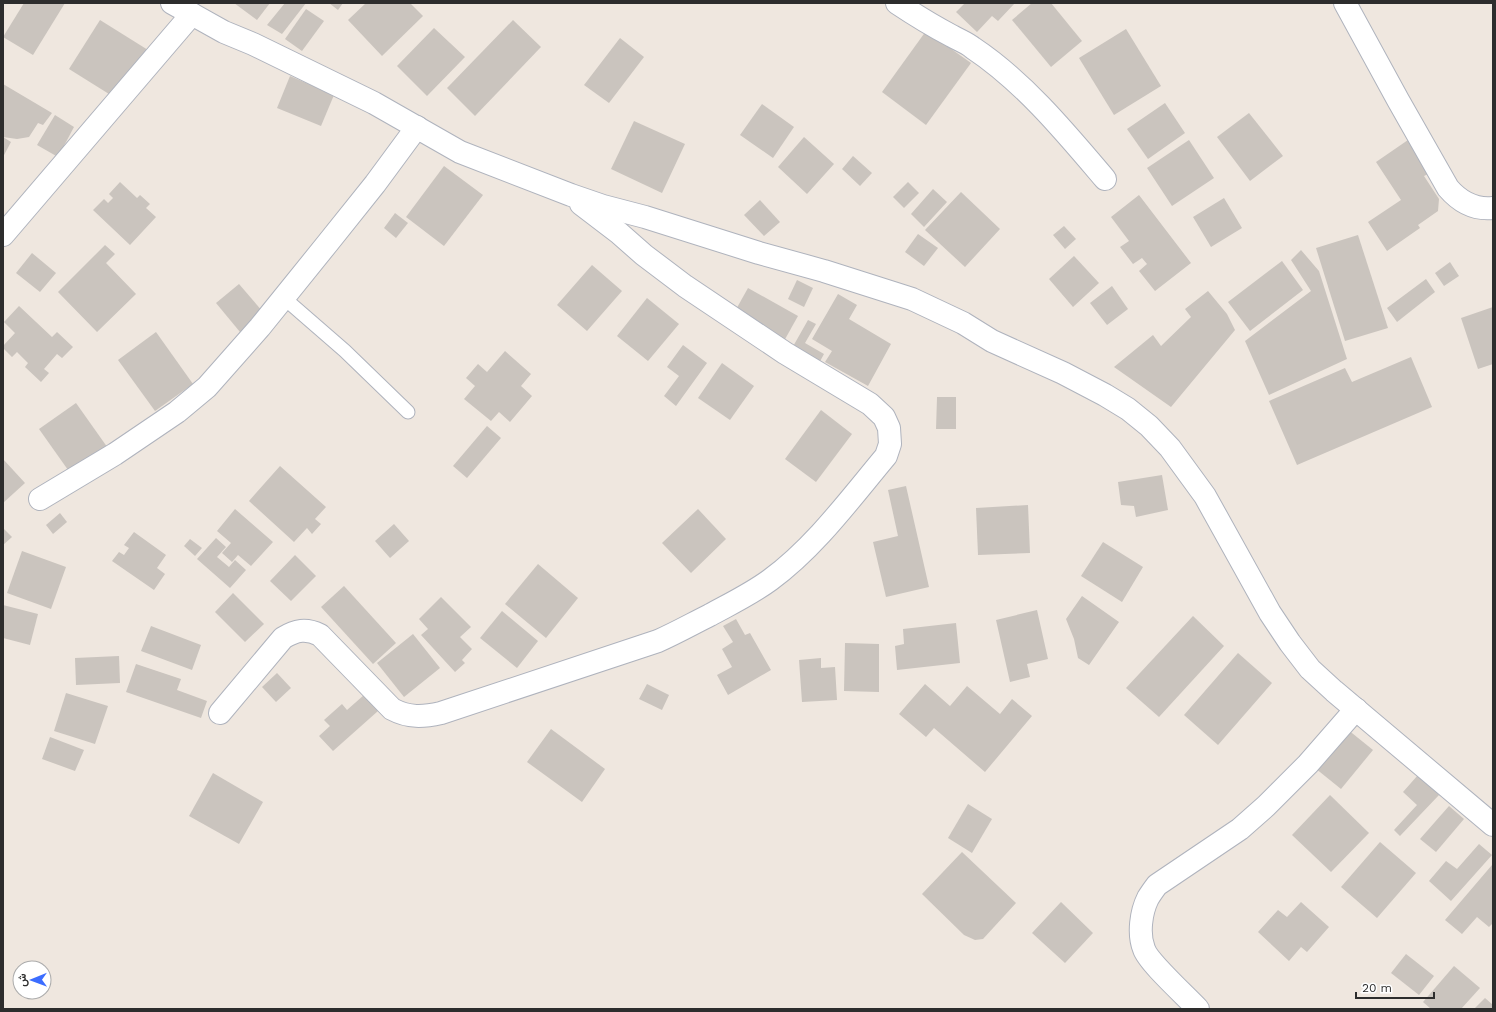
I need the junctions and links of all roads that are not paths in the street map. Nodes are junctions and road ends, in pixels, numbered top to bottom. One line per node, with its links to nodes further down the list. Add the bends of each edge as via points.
1 (172, 3): 4 (street)
2 (897, 3): 6 (street, via 972,47 992,62 1044,109)
3 (1345, 3): 8 (street, via 1448,188 1469,206)
4 (192, 14): 5 (street, via 224,32 374,103); 9 (street)
5 (417, 127): 7 (street, via 460,152); 10 (street)
6 (1105, 179)
7 (571, 196): 13 (street, via 912,299 992,341 1086,385 1128,409 1170,448 1205,496 1270,613 1310,670); 14 (street, via 685,286 785,353 870,404 884,417 889,428 890,444 886,456 822,532 770,580 740,599 658,641 441,713 411,717 392,709 320,635 313,631 299,630 283,638)
8 (1493, 208)
9 (3, 235)
10 (284, 298): 11 (lane); 12 (street, via 207,387 177,412 115,454)
11 (408, 412)
12 (40, 499)
13 (1356, 709): 15 (street); 16 (street, via 1308,764 1266,806 1240,829 1157,885 1148,898 1142,918 1141,937 1144,951)
14 (220, 713)
15 (1493, 825)
16 (1198, 1009)

